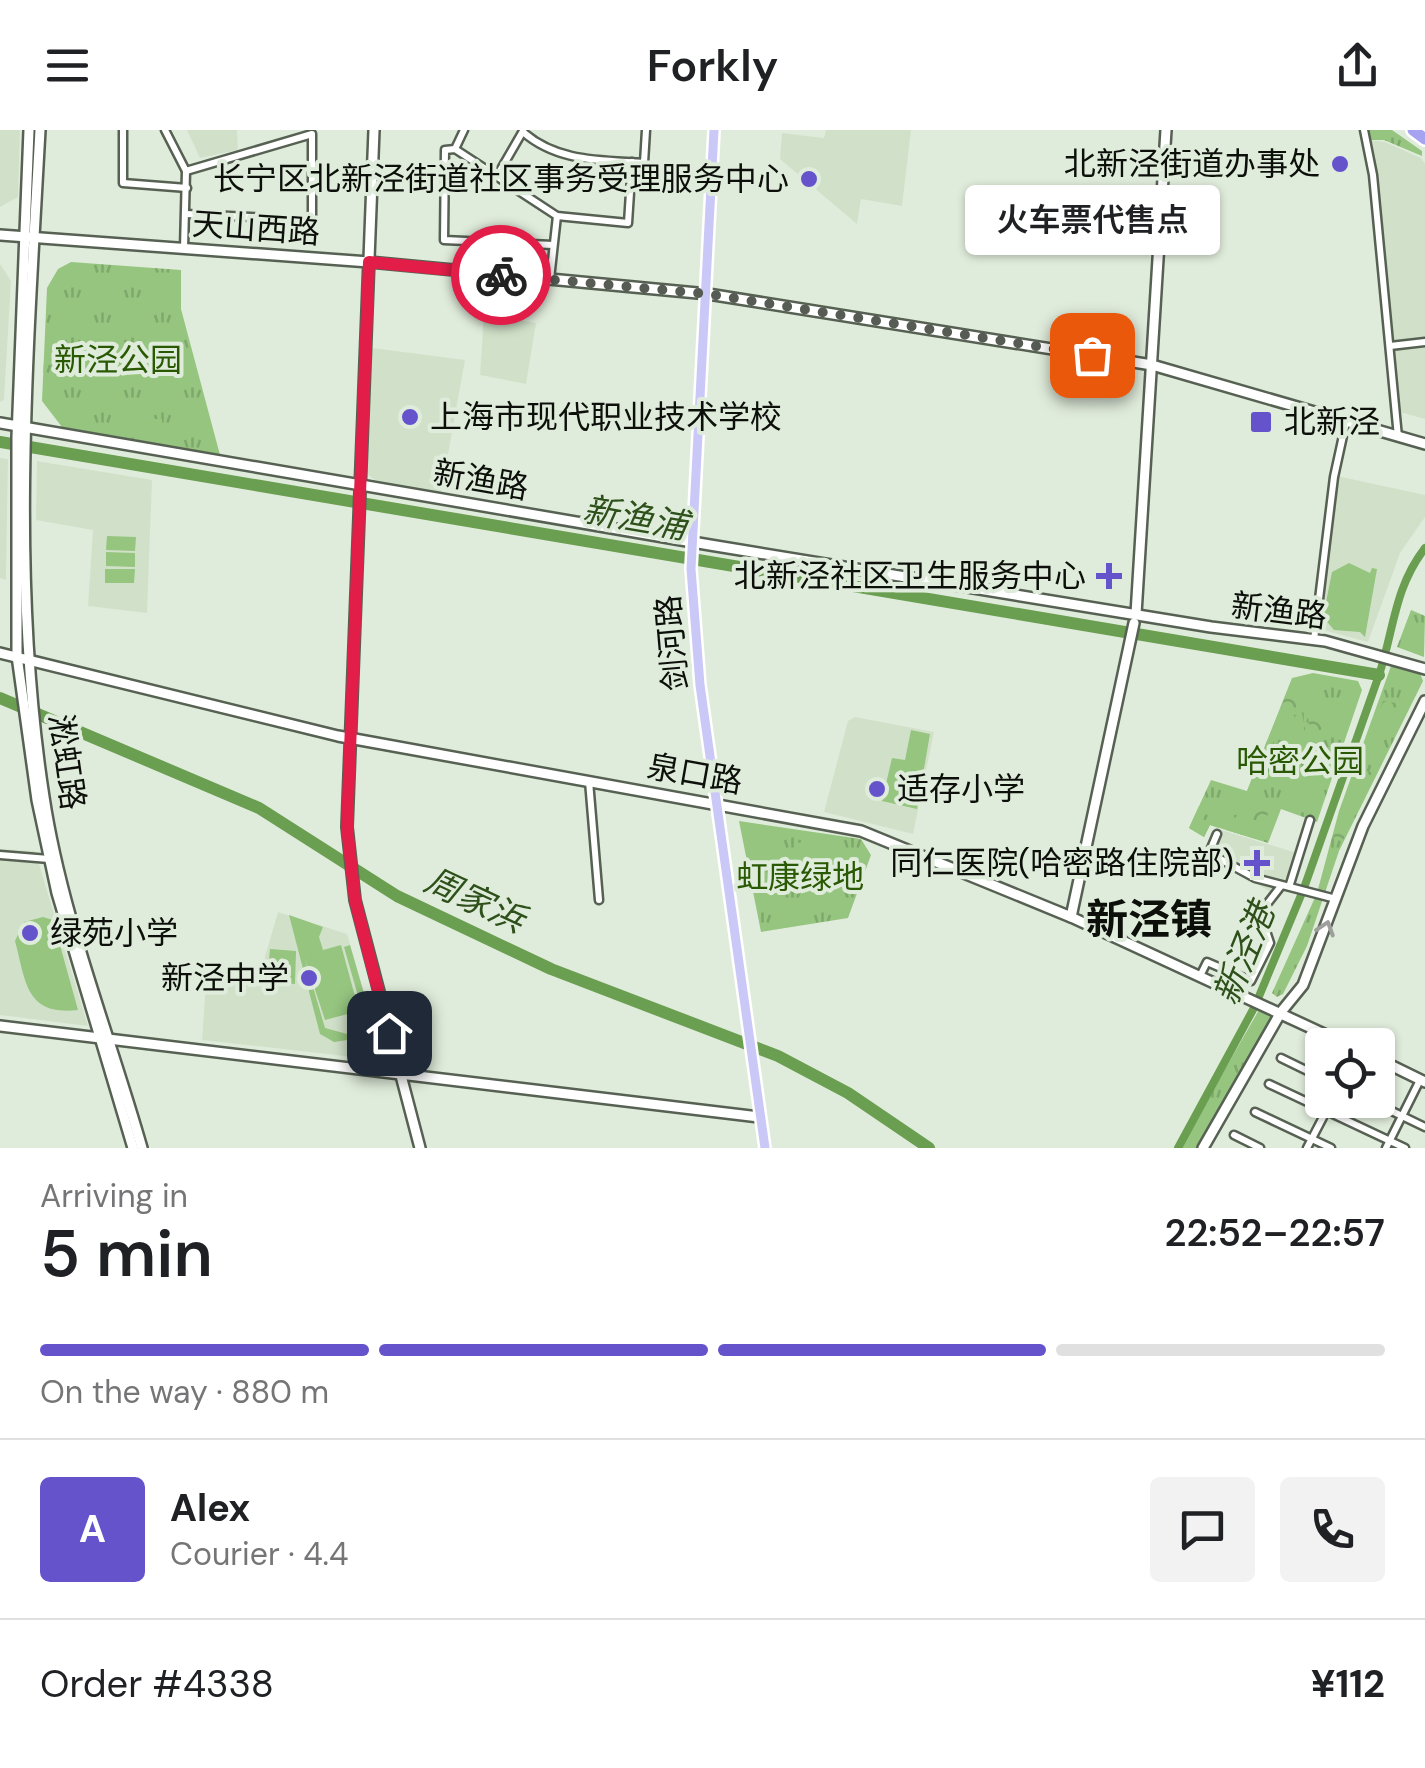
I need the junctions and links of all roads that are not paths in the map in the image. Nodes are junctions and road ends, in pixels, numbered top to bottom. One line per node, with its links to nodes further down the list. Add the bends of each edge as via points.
1 (29, 130): 24 (street, 淞虹路)
2 (40, 130): 24 (street, 淞虹路)
3 (123, 130): 20 (street, via 124,183)
4 (165, 130): 18 (street)
5 (292, 130): 15 (street)
6 (374, 130): 27 (street)
7 (464, 130): 16 (street)
8 (646, 130): 17 (street, via 644,163)
9 (714, 130): 29 (main road, 剑河路)
10 (1166, 130): 32 (street)
11 (1364, 130): 31 (street)
12 (1413, 130): 14 (highway)
13 (523, 131): 17 (street, via 542,149); 19 (street)
14 (1425, 139)
15 (292, 140): 18 (street); 21 (street, via 312,134 312,220)
16 (455, 149): 19 (street); 25 (street, via 445,150 444,240)
17 (632, 162): 22 (street, via 628,223)
18 (186, 172): 20 (street)
19 (497, 176): 22 (street)
20 (187, 188): 21 (street)
21 (186, 214): 26 (street)
22 (557, 216): 25 (street)
23 (0, 232): 24 (street, 天山西路)
24 (30, 235): 26 (street, 天山西路); 35 (street, 淞虹路)
25 (553, 245): 28 (street)
26 (184, 248): 27 (street, 天山西路)
27 (369, 262): 28 (street, 天山西路); 39 (street)
28 (550, 279): 29 (street, 天山西路)
29 (708, 294): 32 (street, 天山西路); 40 (main road, 剑河路)
30 (1425, 342): 31 (street)
31 (1390, 346): 36 (street)
32 (1152, 365): 33 (street, 天山西路); 41 (street)
33 (1346, 422): 36 (street, 天山西路); 42 (street)
34 (0, 423): 35 (street, 新渔路)
35 (22, 432): 38 (street, 淞虹路); 39 (street, 新渔路)
36 (1398, 437): 37 (street, 天山西路)
37 (1425, 444)
38 (21, 454): 44 (street, 淞虹路); 45 (street, 淞虹路)
39 (359, 488): 40 (street, 新渔路); 49 (street)
40 (692, 541): 41 (street, 新渔路); 51 (main road, 剑河路, via 700,685)
41 (1135, 618): 42 (street, 新渔路); 60 (street)
42 (1314, 640): 46 (street, 新渔路)
43 (0, 653): 44 (street, 泉口路)
44 (17, 656): 45 (street, 泉口路); 48 (street, 淞虹路)
45 (29, 658): 48 (street, 淞虹路); 49 (street, 泉口路)
46 (1425, 669)
47 (1425, 701): 58 (street, via 1363,826)
48 (32, 729): 55 (street, 淞虹路); 65 (street, 淞虹路, via 63,888)
49 (350, 738): 50 (street, 泉口路); 69 (street, via 347,827 355,900)
50 (589, 780): 51 (street, 泉口路); 59 (street)
51 (718, 803): 60 (street, 泉口路, via 861,831); 76 (main road, 剑河路)
52 (1310, 820): 56 (street)
53 (1217, 834): 57 (street, via 1209,853)
54 (0, 855): 55 (street)
55 (50, 859): 65 (street, 淞虹路)
56 (1290, 884): 57 (street); 58 (street)
57 (1281, 886): 61 (street, via 1260,913 1270,942 1251,981 1207,962)
58 (1336, 898): 62 (street, one-way to 58, via 1304,985)
59 (599, 900)
60 (1071, 917): 61 (street, 泉口路)
61 (1200, 976): 62 (street, 泉口路)
62 (1278, 1011): 64 (street, 泉口路); 87 (street)
63 (0, 1026): 65 (street)
64 (1313, 1028)
65 (106, 1038): 69 (street); 83 (street, 淞虹路); 84 (street, 淞虹路)
66 (1281, 1058): 68 (street)
67 (1395, 1067): 70 (street)
68 (1305, 1070)
69 (401, 1075): 76 (street); 85 (street)
70 (1423, 1081): 75 (street)
71 (1268, 1084): 72 (street)
72 (1305, 1101)
73 (1255, 1112): 81 (street)
74 (1395, 1113): 75 (street)
75 (1402, 1116): 79 (street); 82 (street)
76 (758, 1117): 86 (main road, 剑河路)
77 (1325, 1118): 81 (street)
78 (1339, 1118): 82 (street)
79 (1425, 1126)
80 (1234, 1136): 88 (street)
81 (1313, 1140): 89 (street); 90 (street)
82 (1388, 1144): 91 (street)
83 (132, 1148)
84 (142, 1148)
85 (420, 1148)
86 (765, 1148)
87 (1203, 1148)
88 (1260, 1148)
89 (1308, 1148)
90 (1331, 1148)
91 (1405, 1148)

